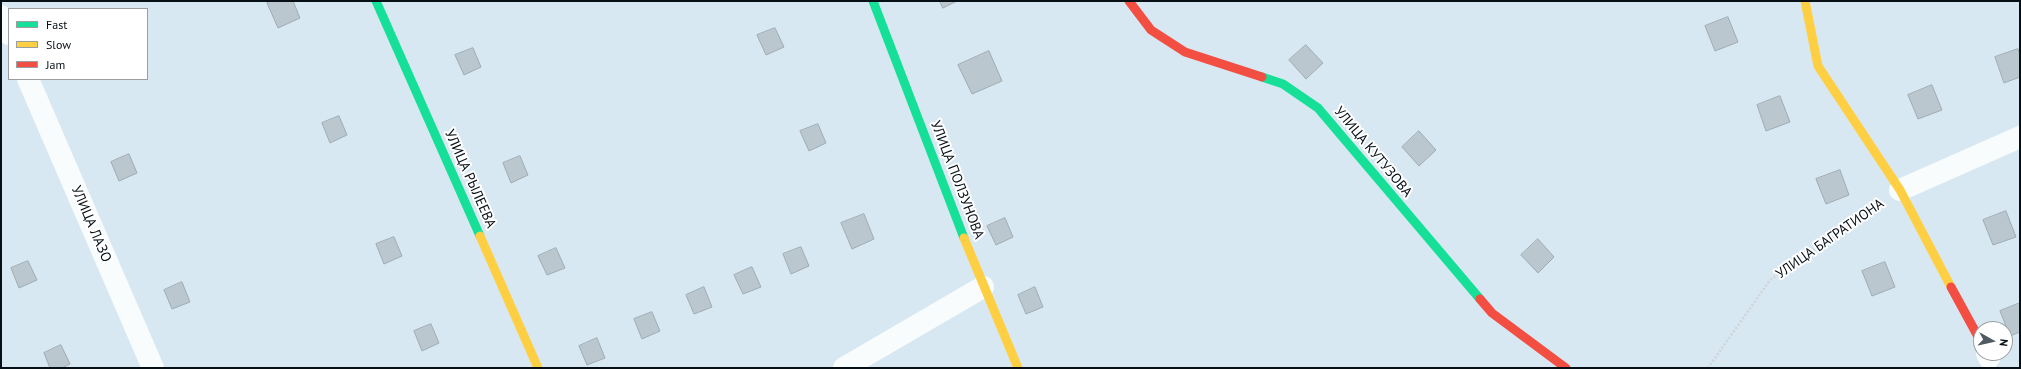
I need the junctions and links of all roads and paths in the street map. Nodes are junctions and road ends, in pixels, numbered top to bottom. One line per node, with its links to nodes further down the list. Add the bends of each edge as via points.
1 (376, 1): 13 (street, УЛИЦА РЫЛЕЕВА)
2 (873, 1): 10 (street, УЛИЦА ПОЛЗУНОВА)
3 (1128, 1): 16 (street, УЛИЦА КУТУЗОВА, via 1151,30 1185,52 1283,84 1318,108 1492,313)
4 (1805, 1): 9 (street, УЛИЦА БАГРАТИОНА, via 1818,66)
5 (1, 16): 6 (street)
6 (8, 32)
7 (28, 80): 12 (street, УЛИЦА ЛАЗО)
8 (2020, 137): 9 (street, УЛИЦА БАГРАТИОНА)
9 (1900, 190): 11 (street, УЛИЦА БАГРАТИОНА); 17 (path, УЛИЦА БАГРАТИОНА, via 1770,280)
10 (983, 287): 14 (street); 15 (street, УЛИЦА ПОЛЗУНОВА)
11 (1973, 327)
12 (154, 368)
13 (538, 368)
14 (844, 368)
15 (1018, 368)
16 (1566, 368)
17 (1708, 368)

